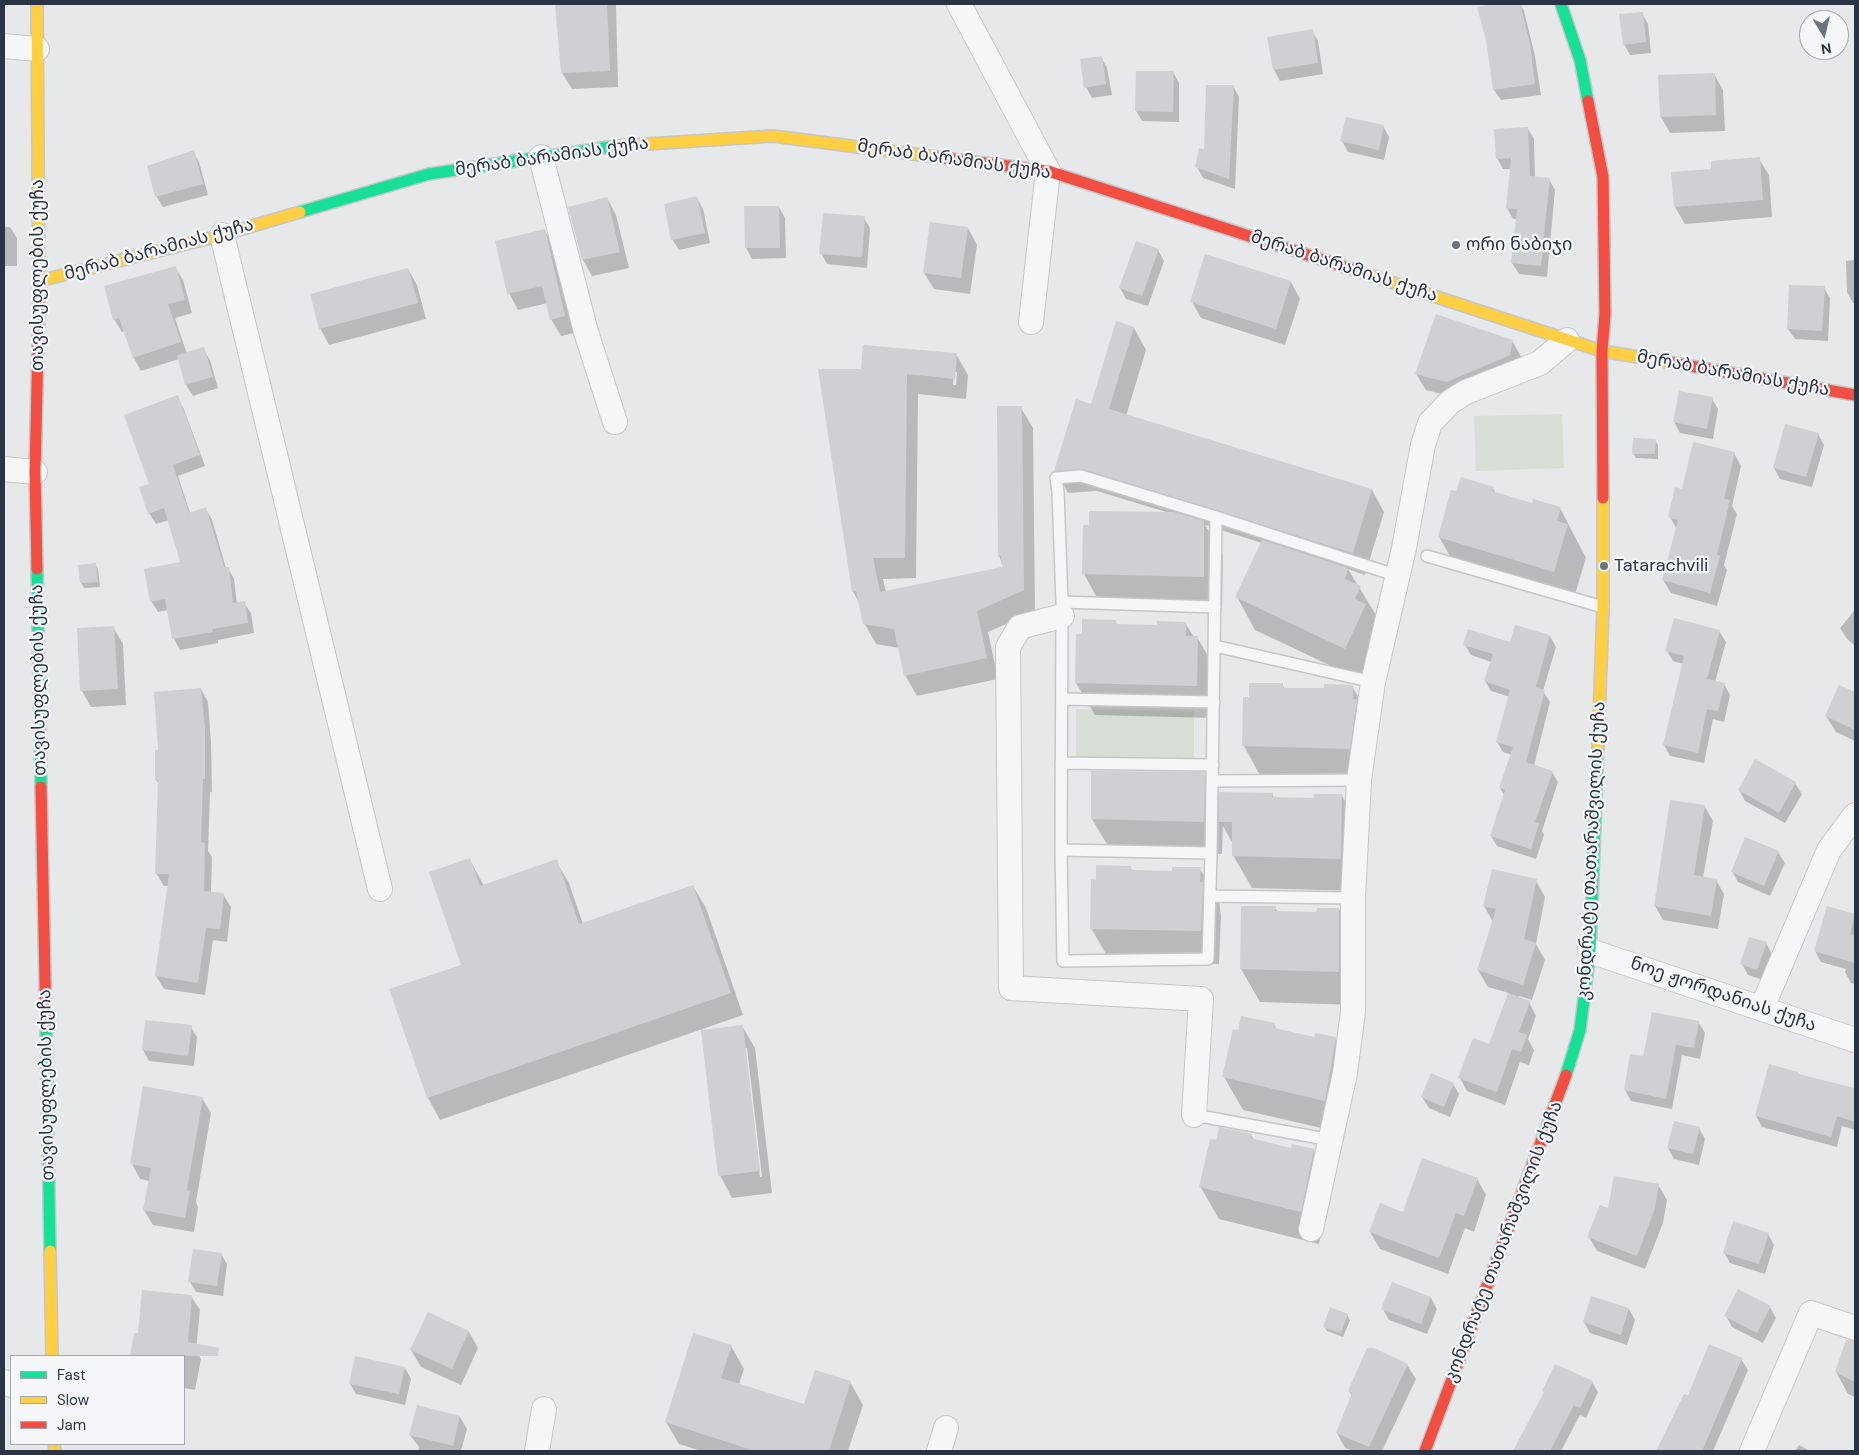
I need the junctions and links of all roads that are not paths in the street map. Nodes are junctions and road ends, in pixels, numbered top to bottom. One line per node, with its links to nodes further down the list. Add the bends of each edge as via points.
1 (37, 4): 5 (main road, თავისუფლების ქუჩა)
2 (959, 4): 7 (street)
3 (1561, 4): 12 (main road, კონდრატე თათარაშვილის ქუჩა, via 1580,60 1603,177)
4 (4, 46): 5 (street)
5 (37, 49): 9 (main road, თავისუფლების ქუჩა)
6 (540, 157): 7 (main road, მერაბ ბარამიას ქუჩა, via 614,146 773,136); 8 (main road, მერაბ ბარამიას ქუჩა, via 430,174); 14 (street, via 586,332)
7 (1048, 171): 10 (street); 11 (main road, მერაბ ბარამიას ქუჩა)
8 (222, 235): 9 (main road, მერაბ ბარამიას ქუჩა); 34 (street)
9 (39, 281): 16 (main road, თავისუფლების ქუჩა)
10 (1031, 322)
11 (1567, 340): 12 (main road, მერაბ ბარამიას ქუჩა); 19 (street, via 1540,363 1466,392 1450,402 1430,423 1422,445)
12 (1603, 347): 13 (main road, მერაბ ბარამიას ქუჩა); 21 (main road, კონდრატე თათარაშვილის ქუჩა)
13 (1855, 395)
14 (616, 422)
15 (4, 469): 16 (street)
16 (35, 472): 44 (main road, თავისუფლების ქუჩა)
17 (1216, 517): 19 (lane); 20 (lane); 22 (lane, via 1081,476 1056,478)
18 (1427, 556): 21 (lane)
19 (1398, 576): 24 (street)
20 (1215, 607): 22 (lane); 23 (lane)
21 (1603, 608): 37 (main road, კონდრატე თათარაშვილის ქუჩა)
22 (1062, 609): 25 (lane); 40 (street, via 1020,627 1008,647 1011,988 1201,999)
23 (1214, 646): 24 (lane); 26 (lane)
24 (1373, 682): 29 (street)
25 (1062, 699): 26 (lane); 27 (lane)
26 (1214, 702): 28 (lane)
27 (1061, 763): 28 (lane); 32 (lane)
28 (1213, 765): 30 (lane)
29 (1359, 780): 30 (lane); 36 (street)
30 (1213, 781): 33 (lane)
31 (1855, 815): 38 (street, via 1829,850)
32 (1061, 850): 33 (lane); 35 (lane, via 1063,961 1208,959)
33 (1212, 853): 35 (lane)
34 (380, 889)
35 (1210, 896): 36 (lane)
36 (1353, 898): 41 (street, via 1353,1012)
37 (1590, 951): 38 (street, ნოე ჟორდანიას ქუჩა); 49 (main road, კონდრატე თათარაშვილის ქუჩა, via 1580,1030 1559,1097)
38 (1762, 1008): 39 (street, ნოე ჟორდანიას ქუჩა)
39 (1855, 1040)
40 (1194, 1115): 41 (lane)
41 (1331, 1140): 42 (street)
42 (1311, 1229)
43 (1855, 1328): 50 (street, via 1811,1313)
44 (52, 1355)
45 (544, 1409): 47 (street)
46 (946, 1428): 48 (street)
47 (537, 1451)
48 (938, 1451)
49 (1425, 1451)
50 (1752, 1451)

